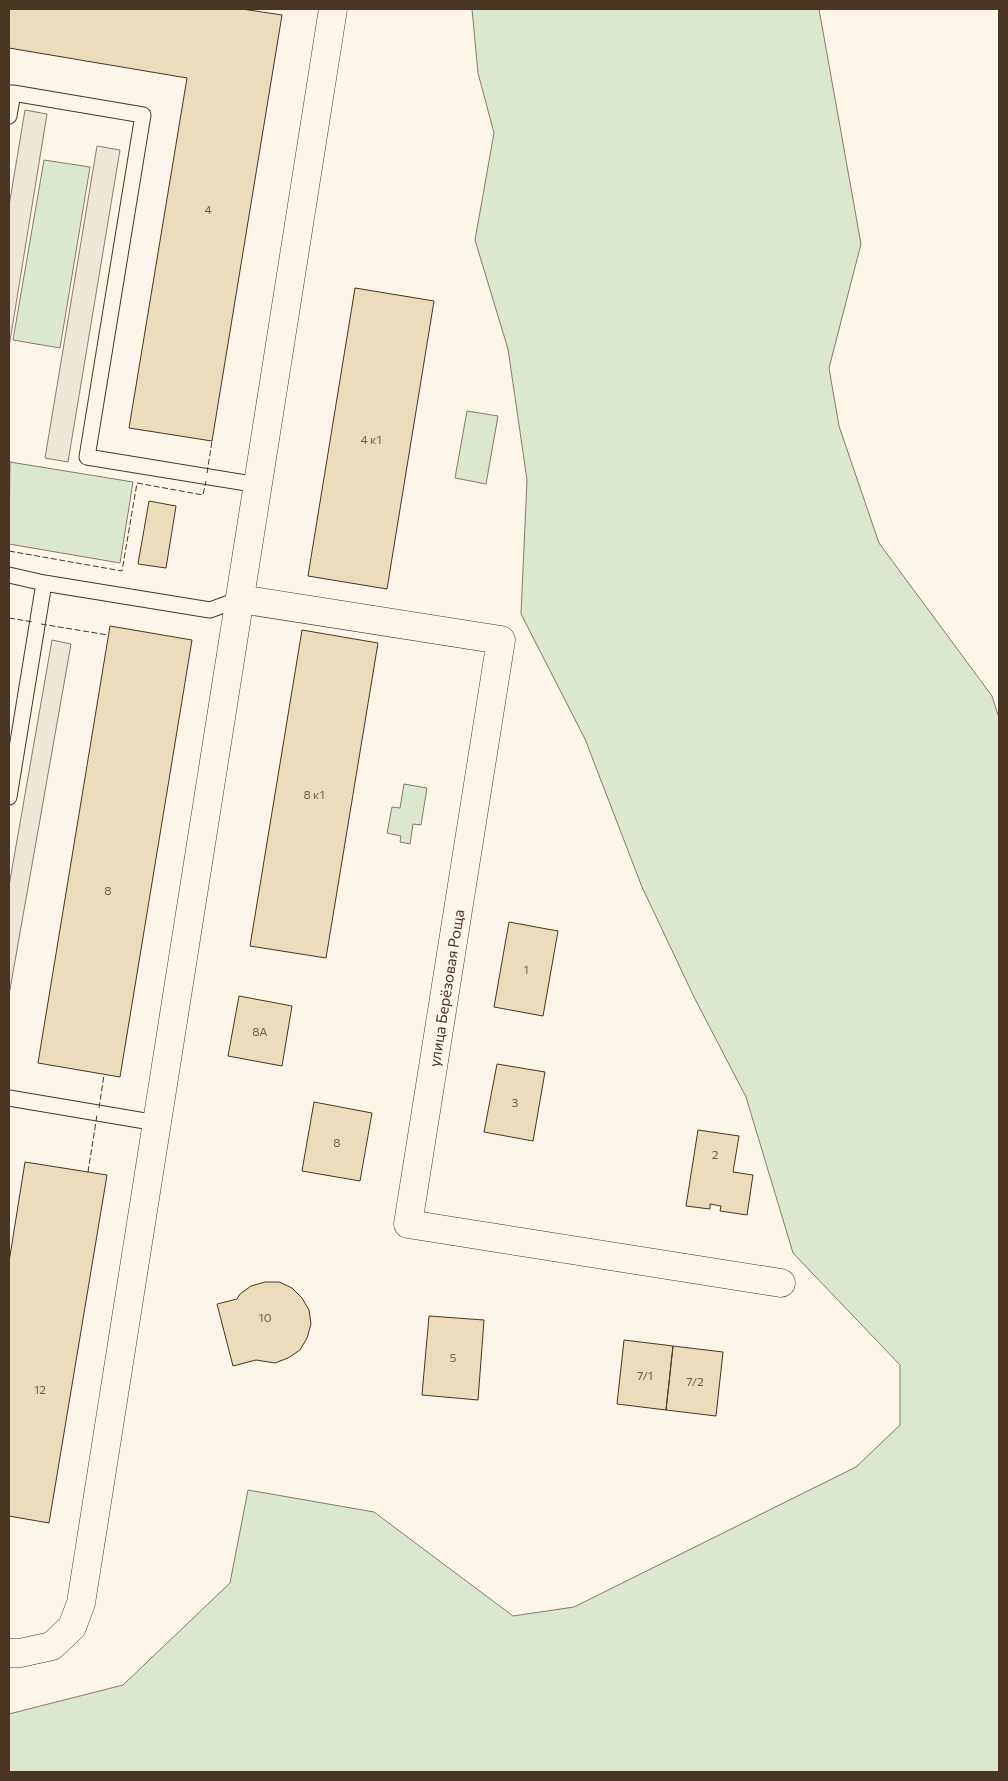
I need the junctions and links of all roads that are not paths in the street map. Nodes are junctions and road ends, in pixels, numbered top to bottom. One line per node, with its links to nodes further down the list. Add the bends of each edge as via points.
1 (333, 9): 4 (street)
2 (11, 93): 3 (lane); 4 (lane, via 143,114 87,457)
3 (9, 116)
4 (258, 485): 7 (street)
5 (9, 575): 6 (lane)
6 (44, 583): 7 (lane, via 210,610); 8 (lane)
7 (240, 599): 10 (street); 11 (street, улица Берёзовая Роща, via 501,640 408,1224)
8 (9, 797)
9 (9, 1098): 10 (lane)
10 (157, 1123): 12 (street, via 81,1603 72,1627 52,1646)
11 (781, 1283)
12 (9, 1653)

